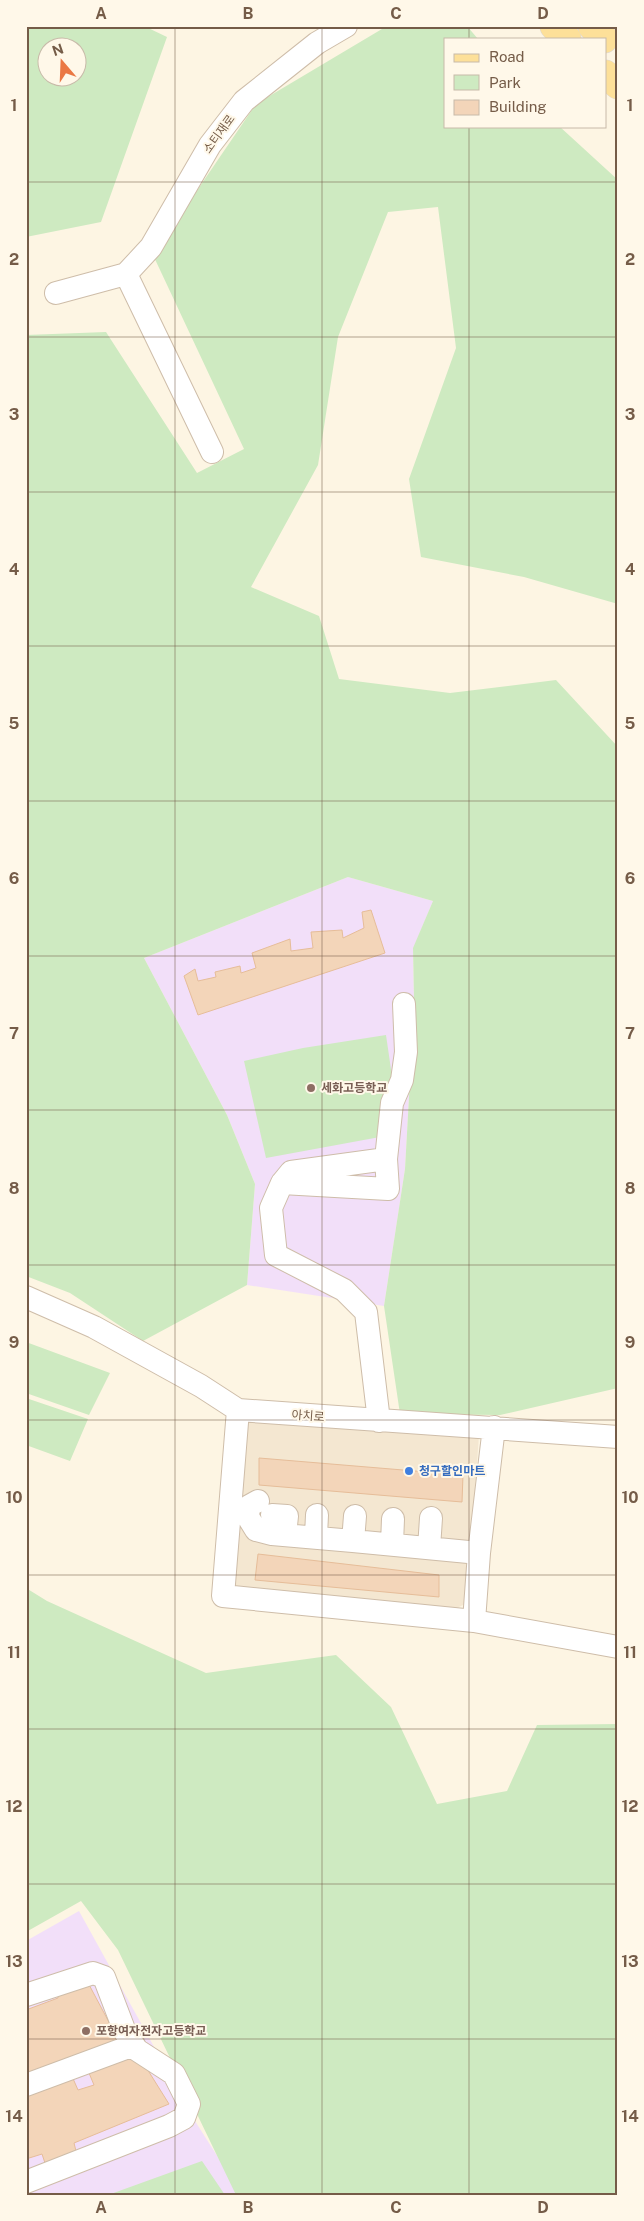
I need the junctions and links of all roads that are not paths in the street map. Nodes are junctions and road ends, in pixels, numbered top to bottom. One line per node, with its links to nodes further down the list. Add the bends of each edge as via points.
1 (346, 26): 10 (street, 소티재로, via 317,43 244,101 210,145 151,247)
2 (554, 26): 4 (main road)
3 (592, 26): 5 (main road)
4 (566, 38)
5 (604, 38)
6 (606, 40): 7 (main road)
7 (618, 52)
8 (606, 75): 9 (main road)
9 (618, 85)
10 (126, 274): 11 (street); 12 (street)
11 (56, 293)
12 (212, 452)
13 (404, 1004): 14 (street, via 406,1052 402,1080 392,1103)
14 (386, 1160): 15 (street, via 291,1172); 15 (street, via 388,1189)
15 (282, 1183): 18 (street, via 270,1208 276,1255 344,1290 366,1312)
16 (26, 1297): 17 (street, 아치로, via 94,1327)
17 (238, 1410): 18 (street, 아치로); 29 (street, via 223,1596)
18 (379, 1421): 19 (street, 아치로)
19 (494, 1427): 20 (street, 아치로); 28 (street)
20 (618, 1437)
21 (265, 1508): 25 (street, via 249,1506 248,1517 256,1530 285,1535 316,1526)
22 (355, 1516): 25 (street)
23 (431, 1518): 27 (street)
24 (393, 1519): 26 (street)
25 (353, 1541): 26 (street)
26 (392, 1544): 27 (street)
27 (429, 1548): 28 (street)
28 (478, 1553): 29 (street)
29 (474, 1621): 30 (street)
30 (618, 1647)
31 (26, 1995): 32 (street, via 93,1973 104,1977 125,2032)
32 (134, 2045): 33 (street); 34 (street, via 174,2074 189,2104 184,2118)
33 (26, 2084)
34 (26, 2182)

